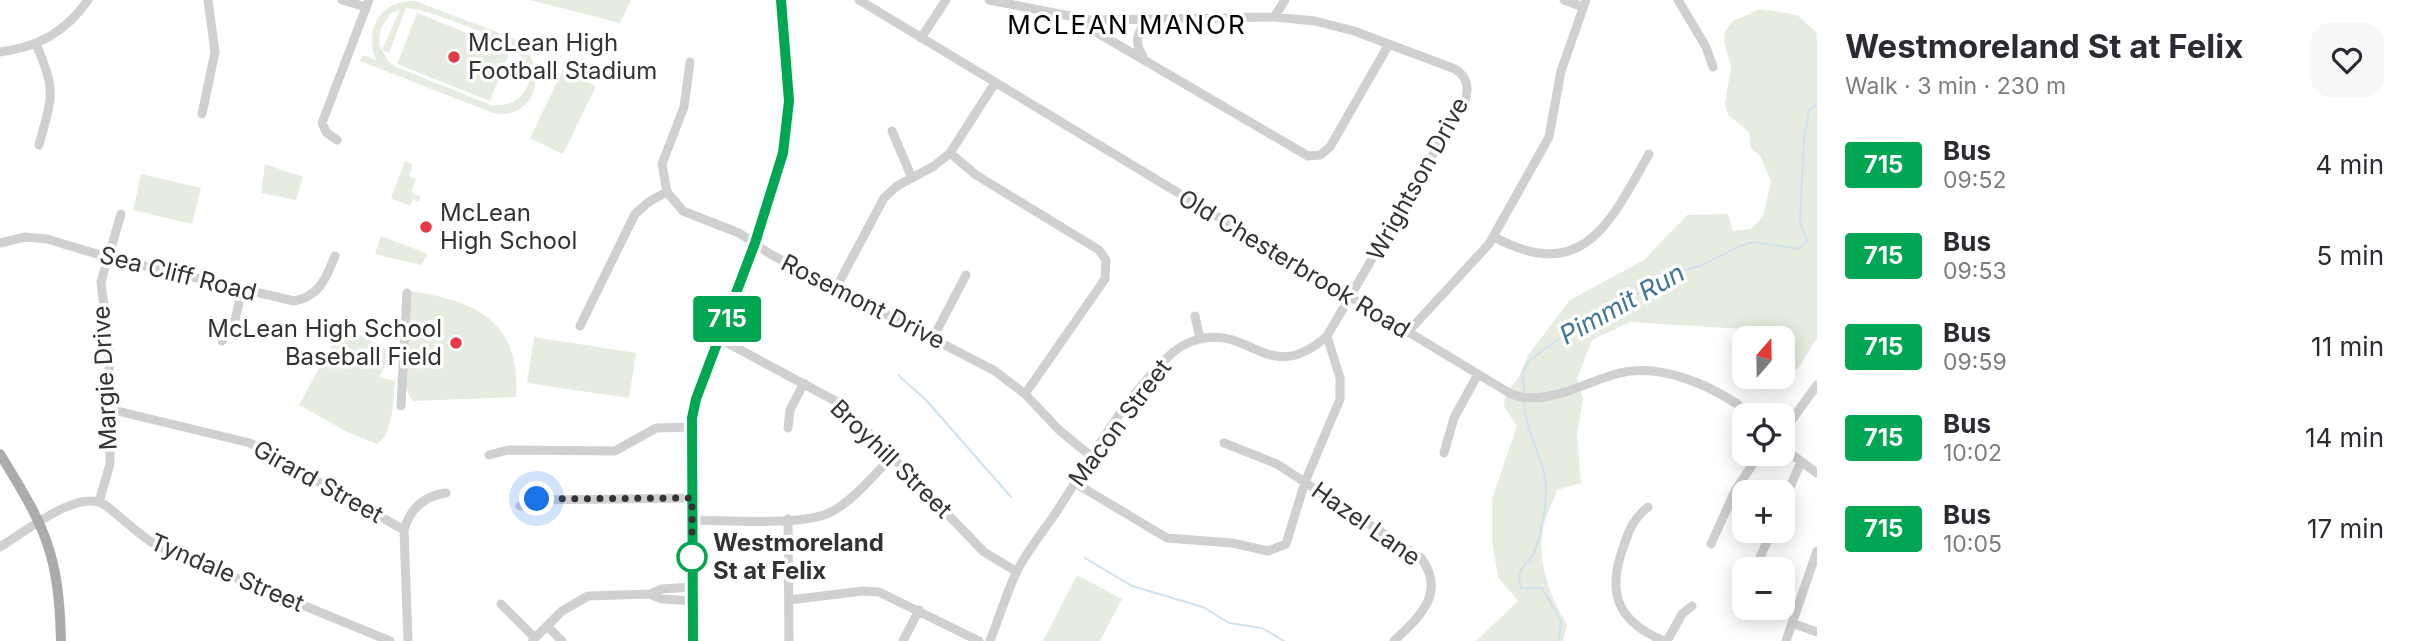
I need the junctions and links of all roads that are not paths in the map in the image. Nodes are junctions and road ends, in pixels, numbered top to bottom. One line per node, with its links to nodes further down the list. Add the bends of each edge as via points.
1 (88, 0): 17 (street, via 62,29)
2 (208, 0): 24 (street, via 215,52)
3 (342, 0): 11 (street)
4 (780, 0): 35 (main road, via 788,121 782,159)
5 (859, 0): 16 (street, Old Chesterbrook Road)
6 (946, 0): 16 (street)
7 (989, 0): 13 (street)
8 (1285, 0): 14 (street)
9 (1564, 0): 12 (street)
10 (1678, 0): 22 (street)
11 (367, 4): 26 (street, via 322,123)
12 (1584, 4): 33 (street, via 1561,71 1550,134)
13 (1064, 16): 15 (street); 20 (street)
14 (1274, 17): 15 (street); 18 (street, via 1335,25)
15 (1155, 19): 20 (street, via 1138,35 1138,48)
16 (921, 38): 23 (street, Old Chesterbrook Road)
17 (37, 44): 19 (street); 27 (street, via 52,86)
18 (1389, 44): 20 (street, via 1330,147 1320,155 1306,156); 42 (street, Wrightson Drive, via 1455,69 1466,80 1466,98)
19 (0, 52)
20 (1146, 59)
21 (690, 62): 31 (street, via 684,107 662,164)
22 (1713, 67)
23 (995, 83): 28 (street); 42 (street, Old Chesterbrook Road)
24 (202, 114)
25 (892, 131): 30 (street)
26 (337, 141)
27 (39, 145)
28 (950, 153): 30 (street); 54 (street, via 976,175 1099,250 1106,260 1105,279)
29 (1648, 154): 33 (street, via 1608,223 1581,246 1535,253)
30 (912, 178): 39 (street, via 884,198)
31 (667, 192): 35 (street, Rosemont Drive, via 683,211); 44 (street, via 635,214)
32 (121, 214): 37 (street, Margie Drive)
33 (1494, 237): 45 (street)
34 (0, 243): 37 (street, Sea Cliff Road, via 36,237)
35 (755, 243): 39 (street, Rosemont Drive); 48 (main road)
36 (335, 256): 40 (street, Sea Cliff Road, via 321,286 302,299)
37 (107, 257): 40 (street, Sea Cliff Road); 57 (street, Margie Drive, via 101,291)
38 (966, 275): 47 (street)
39 (836, 288): 47 (street, Rosemont Drive)
40 (242, 290): 50 (street, via 234,324)
41 (407, 293): 56 (street)
42 (1351, 299): 45 (street, Old Chesterbrook Road); 46 (street, Wrightson Drive)
43 (1195, 316): 49 (street)
44 (580, 326)
45 (1407, 333): 51 (street, Old Chesterbrook Road)
46 (1327, 336): 49 (street, via 1305,352 1278,357 1229,339); 72 (street, via 1340,378 1340,399)
47 (933, 338): 54 (street, Rosemont Drive, via 995,371)
48 (720, 339): 52 (street, Broyhill Street); 59 (main road, via 696,399)
49 (1200, 339): 66 (street, Macon Street, via 1166,359)
50 (222, 341)
51 (1478, 374): 55 (street, Old Chesterbrook Road, via 1516,396 1534,396 1572,391 1626,372 1653,371 1710,390); 62 (street, via 1454,418)
52 (804, 383): 60 (street, via 790,410); 65 (street, Broyhill Street, via 850,411)
53 (1817, 385): 58 (street)
54 (1025, 394): 66 (street, Rosemont Drive)
55 (1732, 403)
56 (401, 406)
57 (109, 409): 76 (street, Margie Drive, via 110,464); 82 (street, Girard Street, via 264,449)
58 (1795, 415)
59 (692, 427): 64 (street, via 656,428 615,451 508,450); 75 (main road)
60 (789, 428)
61 (1224, 443): 72 (street, Hazel Lane, via 1277,464)
62 (1444, 453)
63 (0, 454): 81 (main road)
64 (489, 455)
65 (893, 456): 79 (street, via 831,512); 86 (street, Broyhill Street, via 984,552)
66 (1092, 457): 73 (street, Macon Street)
67 (1795, 457): 68 (street)
68 (1801, 462): 70 (street); 71 (street)
69 (1751, 466): 83 (street)
70 (1817, 473)
71 (1793, 480)
72 (1306, 482): 73 (street, via 1283,552 1167,538); 107 (street, Hazel Lane, via 1415,553 1426,565 1432,580 1428,604)
73 (1074, 483): 86 (street, Macon Street)
74 (446, 493): 82 (street, via 415,507)
75 (692, 498): 77 (street, via 537,499); 80 (main road)
76 (99, 502): 81 (street, via 78,500); 99 (street, Tyndale Street, via 156,545)
77 (520, 506)
78 (1648, 507): 108 (street, via 1631,525 1617,565 1616,589 1623,612 1636,626)
79 (789, 519): 80 (street); 89 (street)
80 (692, 520): 87 (main road)
81 (41, 523): 84 (street); 98 (main road, via 56,565)
82 (404, 530): 100 (street)
83 (1712, 544)
84 (0, 547)
85 (1817, 551): 94 (street)
86 (1017, 572): 106 (street, Macon Street)
87 (692, 587): 88 (street); 90 (main road)
88 (650, 594): 90 (street); 95 (street, via 588,596 569,605)
89 (789, 600): 93 (street, via 869,591); 103 (street)
90 (693, 601): 102 (main road)
91 (501, 604): 97 (street)
92 (1692, 606): 108 (street)
93 (919, 610): 104 (street); 105 (street)
94 (1792, 623): 96 (street); 109 (street)
95 (547, 626): 97 (street); 101 (street)
96 (1817, 632)
97 (534, 639)
98 (61, 641)
99 (390, 641)
100 (408, 641)
101 (562, 641)
102 (693, 641)
103 (789, 641)
104 (903, 641)
105 (979, 641)
106 (990, 641)
107 (1394, 641)
108 (1666, 641)
109 (1786, 641)

